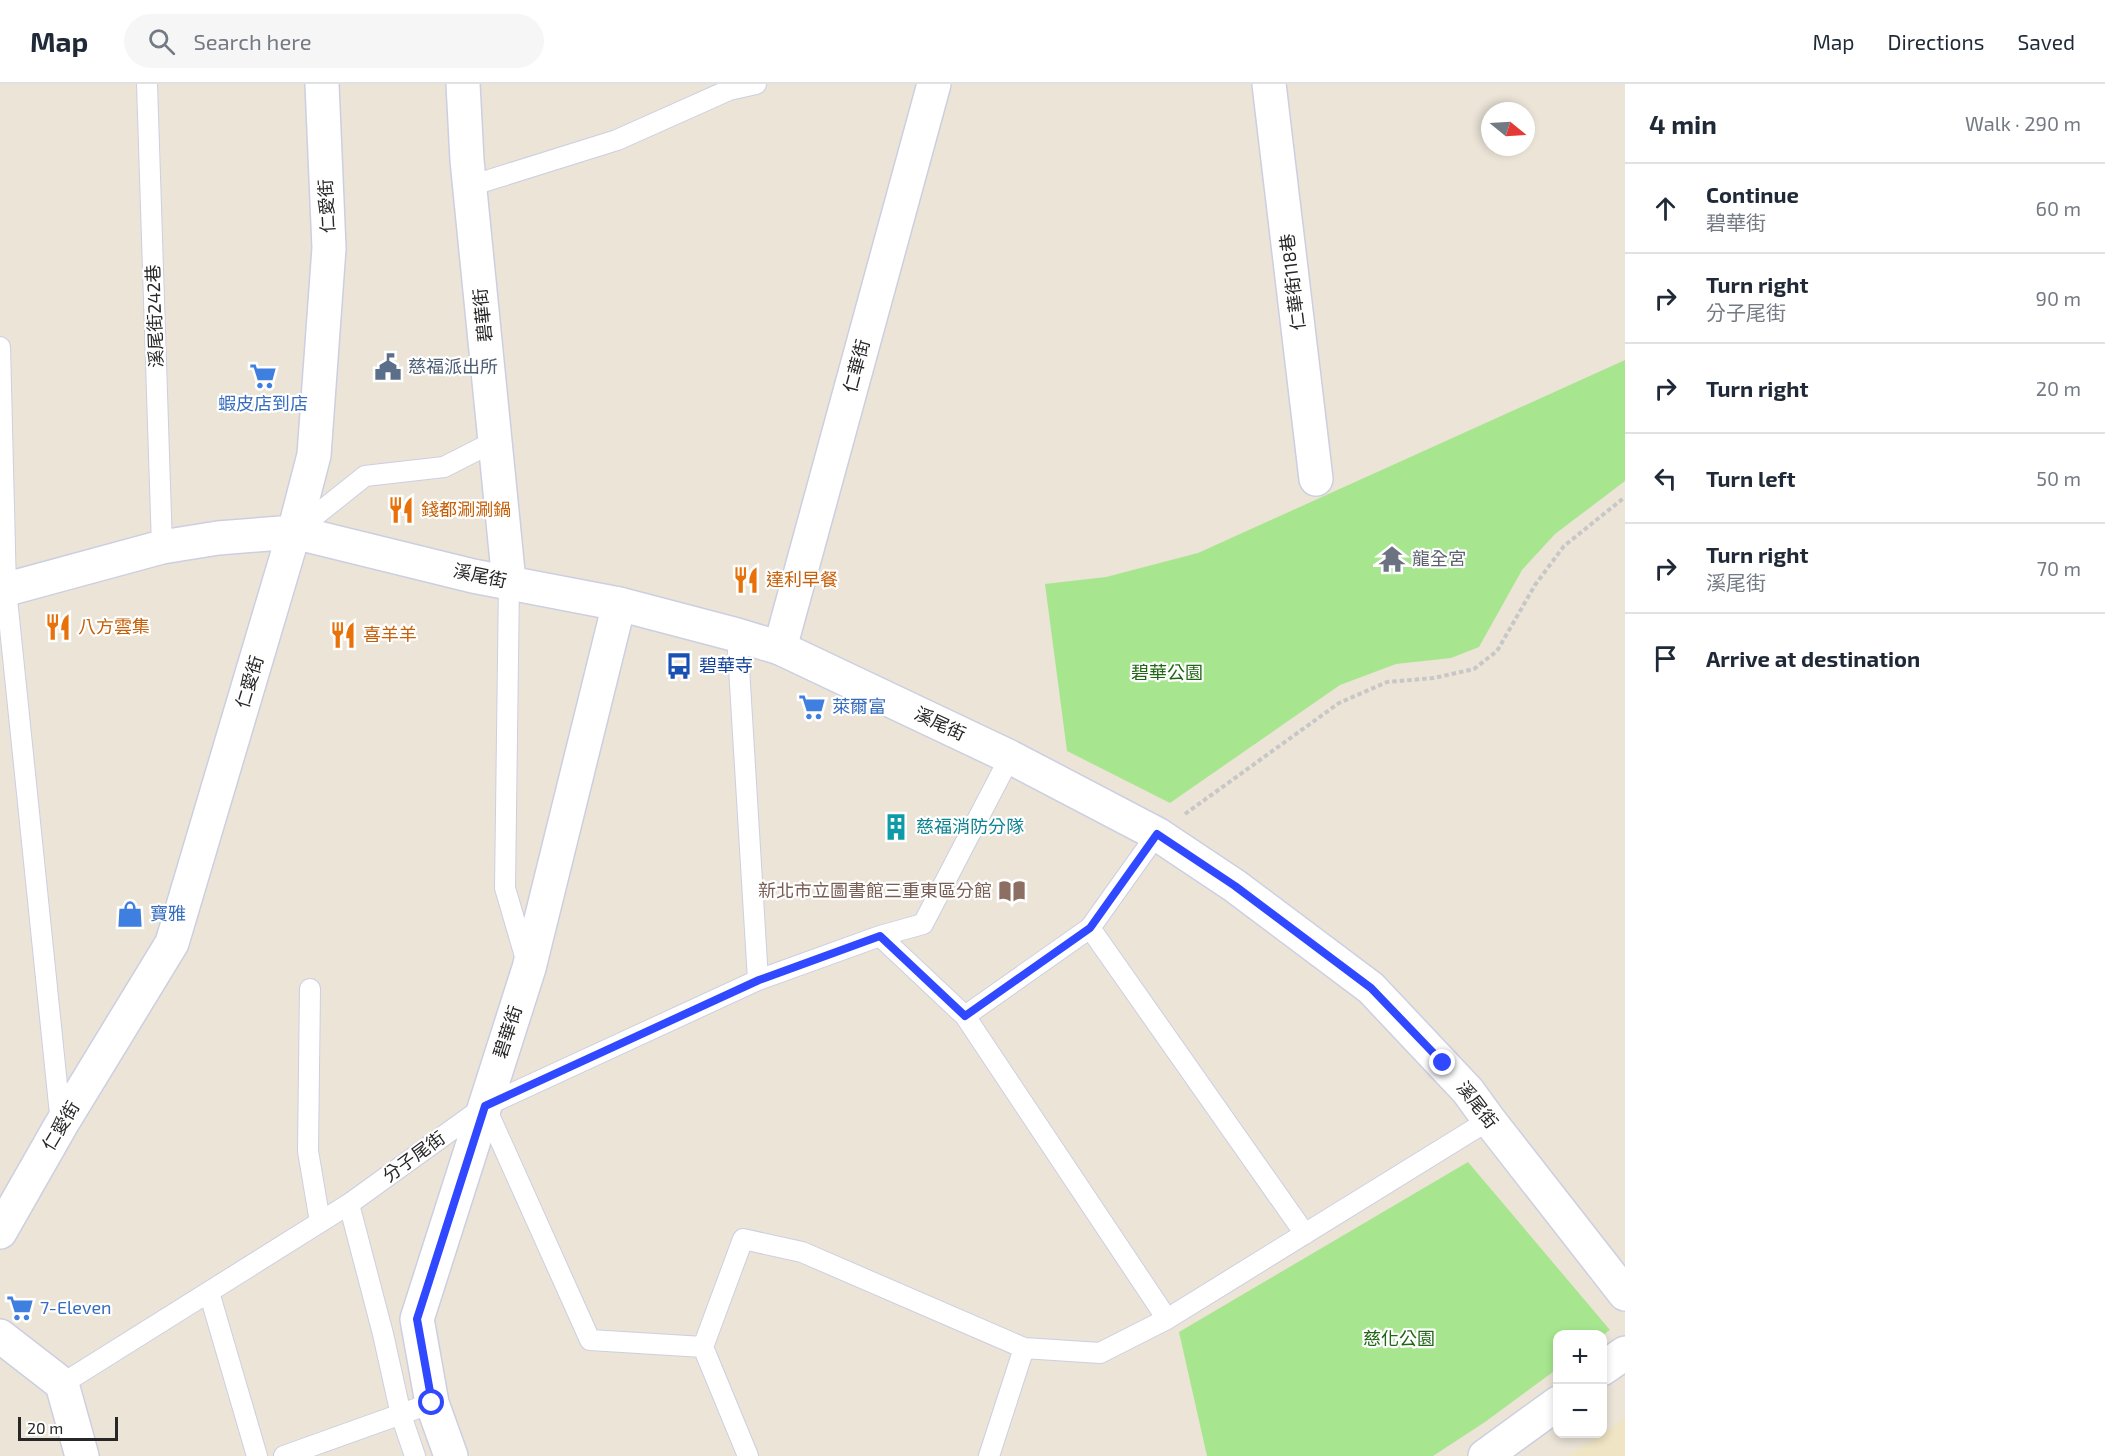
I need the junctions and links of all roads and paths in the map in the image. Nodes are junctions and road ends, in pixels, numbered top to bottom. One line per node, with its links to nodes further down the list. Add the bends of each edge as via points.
1 (147, 84): 14 (lane, 溪尾街242巷)
2 (322, 84): 13 (street, 仁愛街, via 329,248 314,456)
3 (463, 84): 8 (street, 碧華街)
4 (756, 84): 7 (lane)
5 (934, 84): 19 (street, 仁華街)
6 (1269, 84): 11 (street, 仁華街118巷)
7 (729, 87): 8 (lane, via 616,140)
8 (470, 186): 10 (street, 碧華街)
9 (0, 347): 16 (lane)
10 (495, 441): 13 (lane, via 444,467 365,476); 15 (street, 碧華街)
11 (1316, 479)
12 (1625, 497): 21 (path, via 1564,546 1535,585 1497,651 1474,669 1387,682 1340,703)
13 (294, 532): 14 (street, 溪尾街, via 218,538); 15 (street, 溪尾街); 30 (street, 仁愛街, via 172,943)
14 (162, 548): 16 (street, 溪尾街)
15 (509, 582): 17 (street, 溪尾街); 24 (lane, via 505,888)
16 (3, 590): 30 (lane)
17 (619, 604): 18 (street, 溪尾街); 24 (street, 碧華街)
18 (737, 635): 19 (street, 溪尾街); 25 (lane)
19 (780, 648): 20 (street, 溪尾街)
20 (1010, 757): 21 (street, 溪尾街); 23 (lane, 分子尾街, via 923,924)
21 (1157, 834): 22 (lane); 29 (street, 溪尾街, via 1235,886 1371,988 1468,1091)
22 (1090, 928): 27 (lane); 34 (lane)
23 (880, 936): 25 (lane, 分子尾街); 27 (lane)
24 (529, 968): 28 (street, 碧華街)
25 (759, 980): 28 (lane, 分子尾街)
26 (310, 990): 32 (lane, via 308,1151)
27 (965, 1016): 37 (lane)
28 (485, 1106): 31 (lane, 分子尾街); 39 (lane, via 590,1341); 44 (street, 碧華街, via 417,1319)
29 (1489, 1120): 34 (lane); 36 (street, 溪尾街)
30 (61, 1125): 33 (street, 仁愛街)
31 (349, 1204): 32 (lane, 分子尾街); 46 (lane)
32 (320, 1222): 35 (lane, 分子尾街)
33 (0, 1232)
34 (1305, 1234): 37 (lane)
35 (209, 1292): 43 (lane, 分子尾街); 48 (lane)
36 (1625, 1294)
37 (1167, 1319): 40 (lane, via 1100,1353)
38 (0, 1336): 43 (street)
39 (703, 1347): 40 (lane, via 743,1239 802,1252); 52 (lane)
40 (1024, 1348): 53 (lane)
41 (1625, 1353): 42 (street)
42 (1607, 1366)
43 (62, 1384): 47 (street)
44 (432, 1403): 46 (lane); 51 (street, 碧華街)
45 (1553, 1406): 54 (street)
46 (401, 1415): 49 (lane); 50 (lane)
47 (82, 1456)
48 (257, 1456)
49 (285, 1456)
50 (415, 1456)
51 (451, 1456)
52 (748, 1456)
53 (989, 1456)
54 (1485, 1456)

